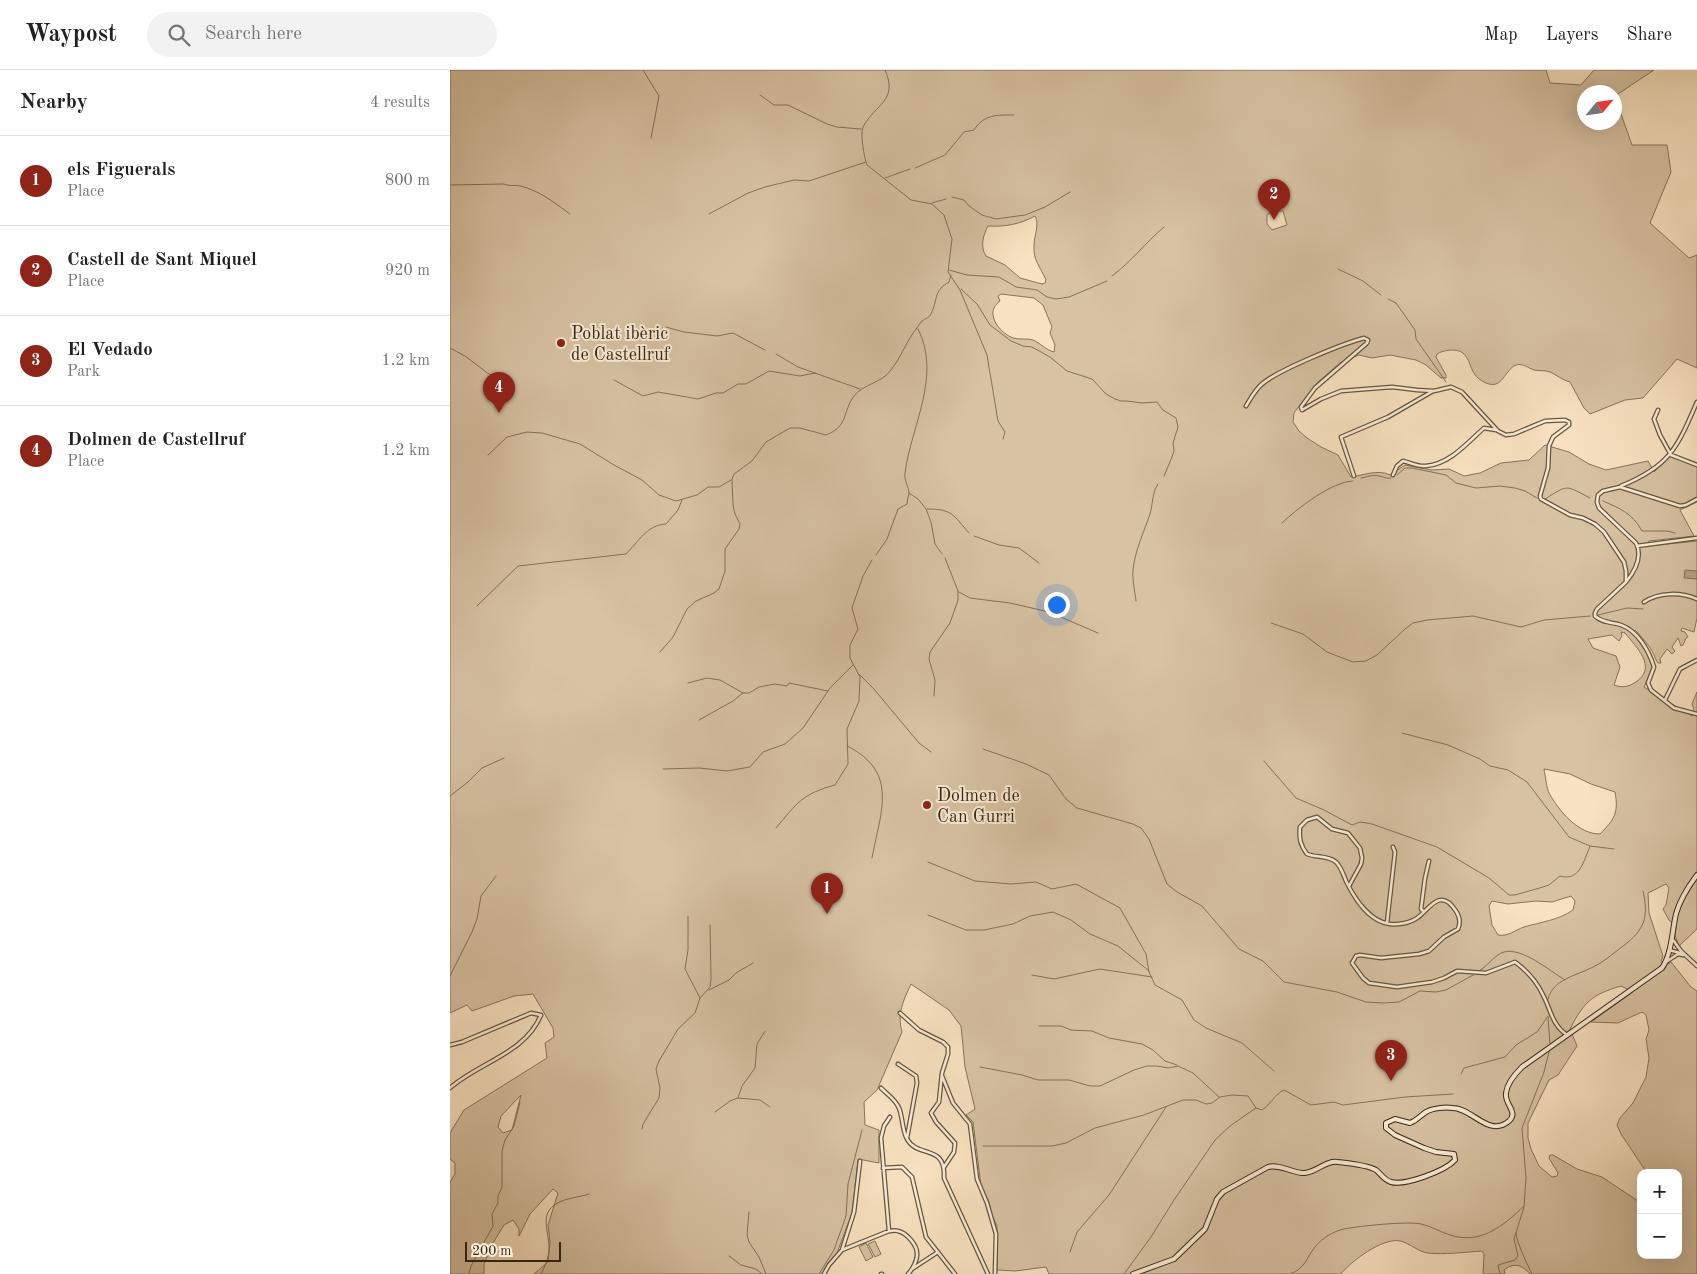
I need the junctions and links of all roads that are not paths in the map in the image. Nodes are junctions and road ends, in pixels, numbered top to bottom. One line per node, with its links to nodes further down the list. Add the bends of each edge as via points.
1 (1434, 390): 3 (street, via 1392,387 1340,391 1302,410 1315,388 1367,343 1364,338 1268,380); 5 (street, via 1451,387 1462,392); 9 (street, via 1388,417 1341,437)
2 (1697, 402): 6 (street, via 1682,438)
3 (1246, 406)
4 (1658, 410): 6 (street, via 1654,419)
5 (1498, 431): 8 (street, via 1484,428 1466,446 1427,466 1403,461); 14 (street, via 1514,434 1545,421 1569,422 1549,446 1541,499 1596,524 1624,562)
6 (1670, 455): 7 (street); 10 (street, via 1653,471)
7 (1697, 465)
8 (1393, 475)
9 (1354, 476)
10 (1620, 487): 11 (street, via 1680,506); 13 (street, via 1603,491 1597,502 1599,508)
11 (1697, 499)
12 (1697, 538): 13 (street)
13 (1637, 546): 14 (street, via 1638,563)
14 (1626, 582): 18 (street, via 1597,608 1595,616 1632,630 1651,656 1654,667 1648,686)
15 (1697, 599): 16 (street, via 1669,594)
16 (1644, 602)
17 (1697, 660): 18 (street, via 1680,669)
18 (1664, 700): 19 (street, via 1674,708)
19 (1697, 714)
20 (1392, 848): 25 (street, via 1395,852)
21 (1429, 861): 24 (street)
22 (1697, 875): 26 (main road, via 1679,906)
23 (1349, 886): 23 (street, via 1361,864 1360,848 1348,834 1332,829 1316,817 1307,820 1300,827 1302,847 1307,854 1336,862); 25 (street, via 1361,906)
24 (1424, 912): 25 (street, via 1413,920); 34 (street, via 1433,902 1448,902 1459,915 1458,929 1419,954 1381,958 1356,956 1352,963 1363,978 1369,983 1397,987 1432,982 1457,971 1486,973 1515,962 1542,992 1552,1019)
25 (1387, 923)
26 (1672, 938): 27 (street); 28 (main road)
27 (1676, 944): 28 (street, via 1676,949); 30 (street)
28 (1671, 951): 29 (street); 31 (main road)
29 (1681, 954): 30 (street); 31 (street)
30 (1686, 956): 32 (street)
31 (1665, 963): 34 (main road, via 1655,974)
32 (1697, 966)
33 (900, 1013): 37 (street, via 919,1030 947,1045)
34 (1568, 1036): 54 (main road, via 1519,1071 1506,1093 1513,1115 1504,1124 1484,1124 1453,1108 1429,1111 1410,1124 1395,1119 1386,1122 1386,1128 1395,1135 1430,1150 1454,1154 1455,1160 1442,1170 1394,1183 1374,1169 1338,1161 1302,1173 1270,1167 1224,1192 1217,1199 1205,1229 1174,1259)
35 (450, 1045): 38 (street, via 531,1013 541,1015 537,1025 521,1043)
36 (898, 1064): 41 (street, via 916,1076 917,1083)
37 (942, 1076): 43 (street, via 939,1102 932,1113 955,1143 954,1152); 53 (street, via 953,1103 970,1124 977,1180 994,1227)
38 (450, 1088)
39 (881, 1088): 41 (street, via 899,1108)
40 (890, 1117): 44 (street, via 881,1138)
41 (907, 1139): 43 (street, via 912,1145 935,1155)
42 (860, 1161): 46 (street, via 854,1212)
43 (944, 1167): 52 (street, via 944,1178)
44 (883, 1168): 45 (street); 47 (street, via 902,1167 912,1177 926,1237)
45 (889, 1231): 46 (street); 48 (street, via 898,1231 914,1244 918,1255)
46 (842, 1250): 49 (street)
47 (938, 1252): 48 (street); 51 (street)
48 (912, 1269): 50 (street)
49 (824, 1274)
50 (908, 1274)
51 (955, 1274)
52 (988, 1274)
53 (994, 1274)
54 (1133, 1274)

